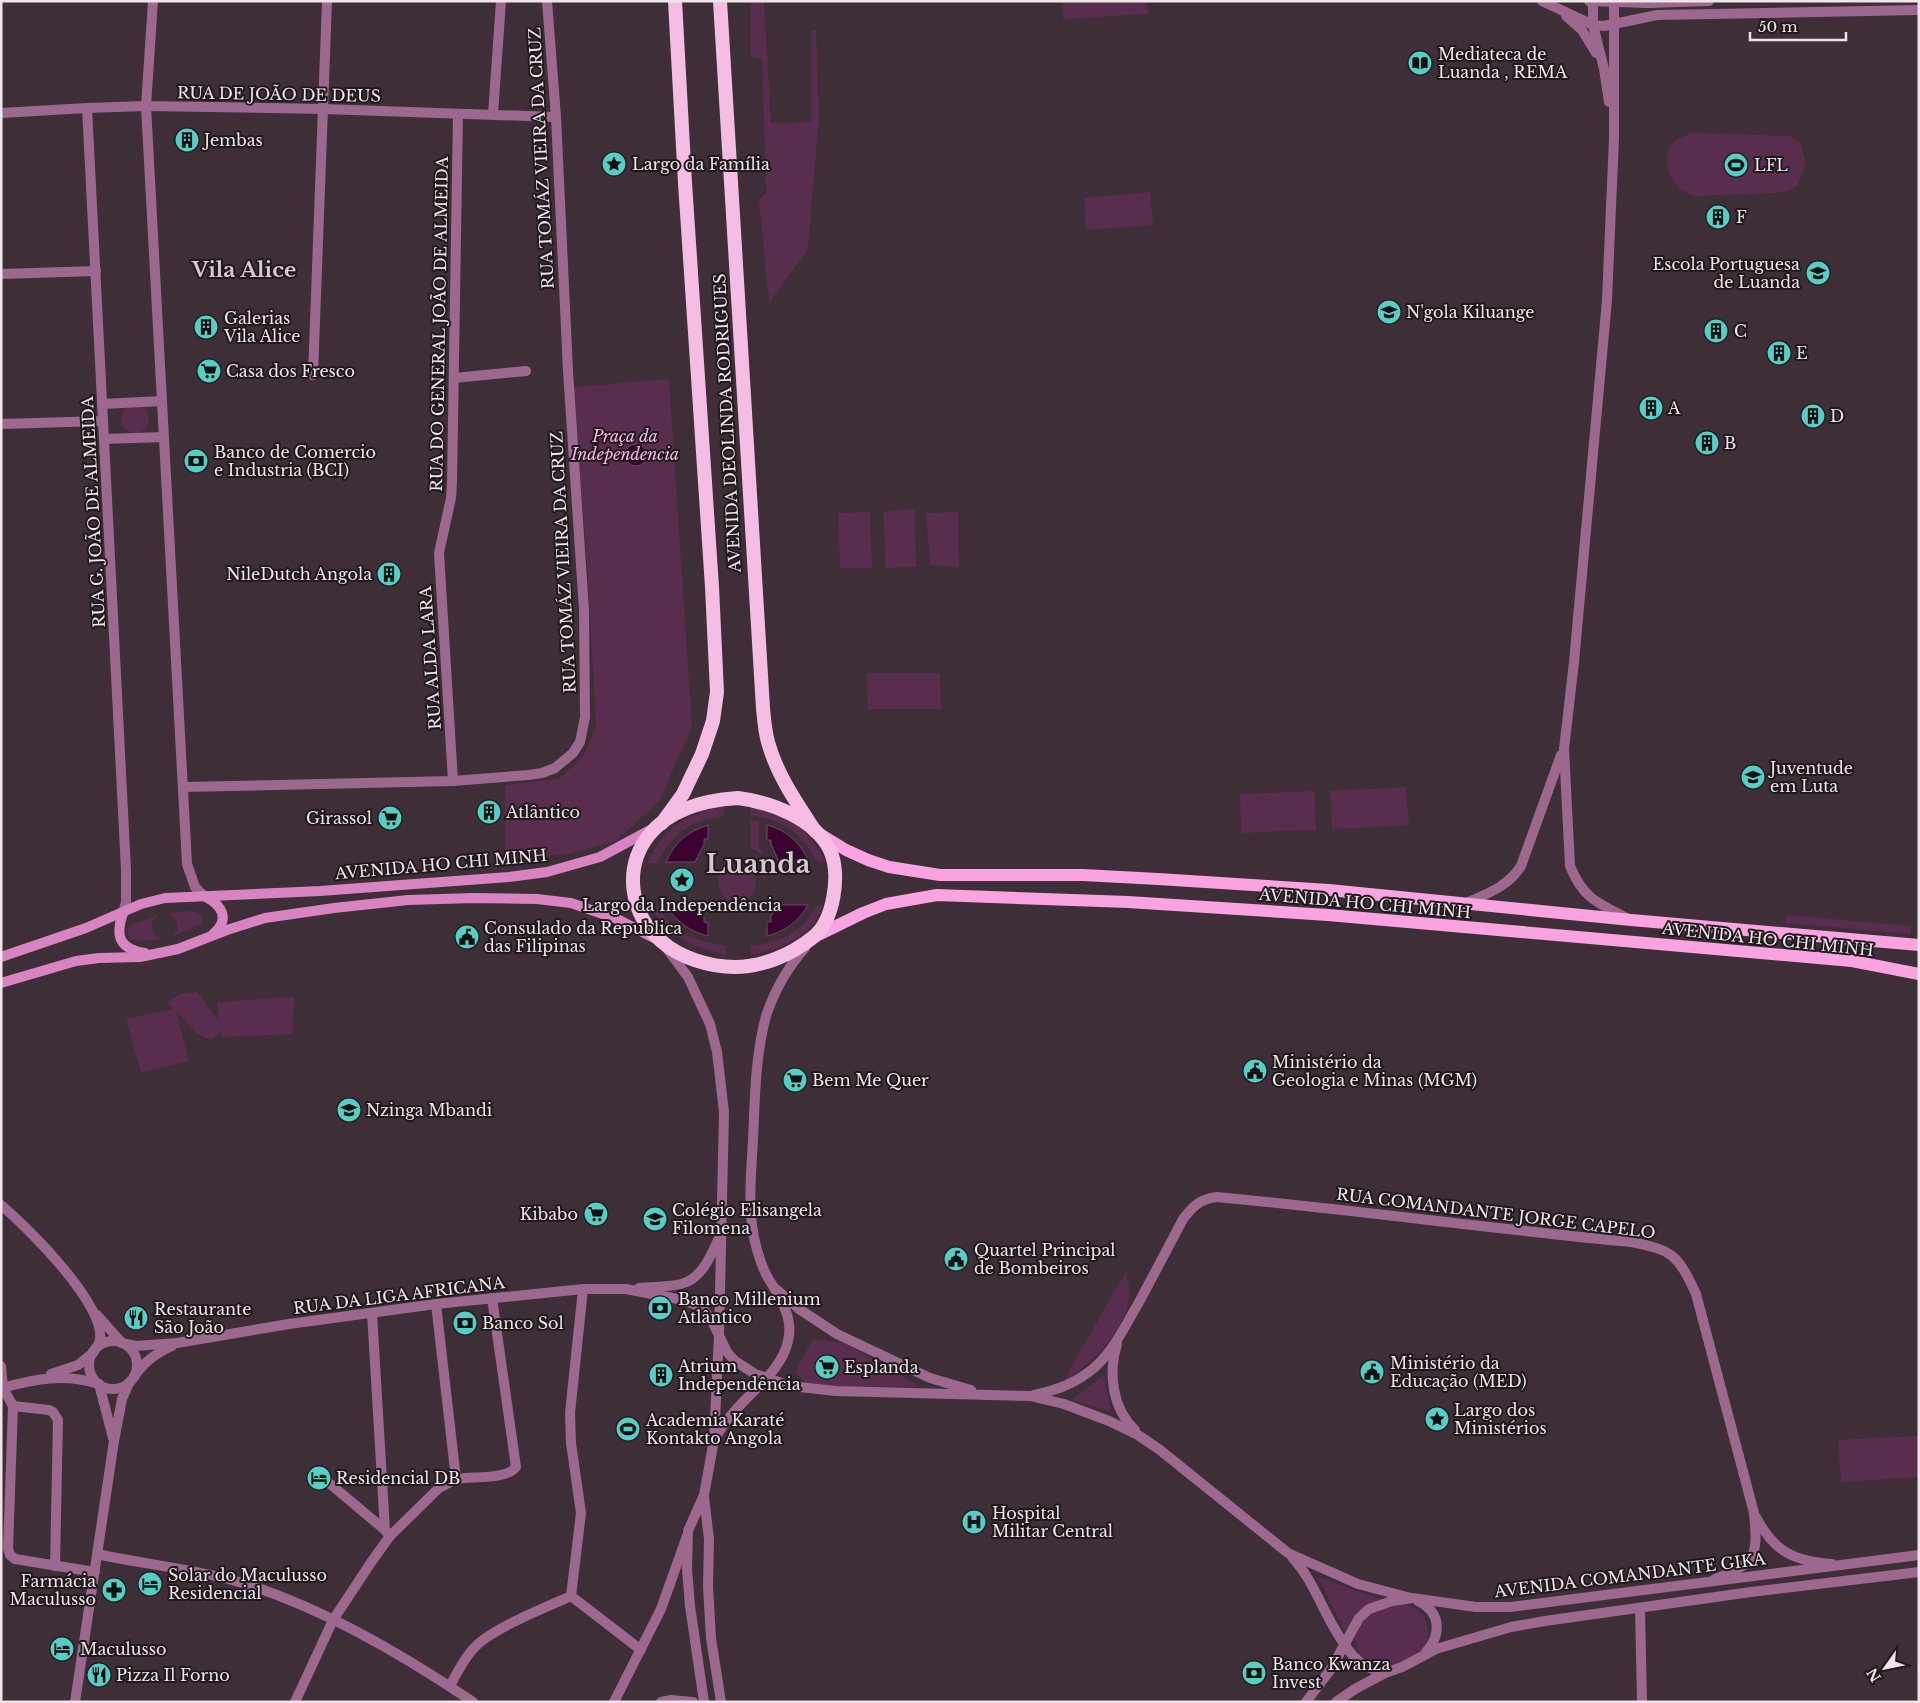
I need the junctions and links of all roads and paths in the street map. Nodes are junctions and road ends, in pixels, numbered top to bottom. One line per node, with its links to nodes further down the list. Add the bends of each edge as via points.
1 (153, 1): 16 (street)
2 (328, 1): 18 (street)
3 (501, 1): 21 (street)
4 (547, 1): 22 (street, RUA TOMÁZ VIEIRA DA CRUZ)
5 (676, 1): 39 (highway, AVENIDA DEOLINDA RODRIGUES, via 716,692 713,721 702,754 683,794)
6 (720, 1): 40 (highway, AVENIDA DEOLINDA RODRIGUES, via 763,708 767,740 776,767)
7 (1542, 1): 11 (street)
8 (1709, 1): 10 (street)
9 (1592, 2): 10 (street); 14 (street)
10 (1614, 2): 13 (street)
11 (1555, 8): 14 (street); 15 (street, via 1582,30)
12 (1919, 10): 13 (street, via 1657,15)
13 (1614, 23): 14 (street); 23 (street)
14 (1593, 25): 15 (street)
15 (1604, 69): 23 (street)
16 (146, 106): 17 (street, RUA DE JOÃO DE DEUS); 18 (street, RUA DE JOÃO DE DEUS); 29 (street)
17 (87, 108): 19 (street, RUA DE JOÃO DE DEUS); 24 (street, RUA G. JOÃO DE ALMEIDA)
18 (323, 109): 20 (street, RUA DE JOÃO DE DEUS); 27 (street)
19 (1, 113)
20 (458, 114): 21 (street, RUA DE JOÃO DE DEUS); 28 (street, RUA DO GENERAL JOÃO DE ALMEIDA)
21 (493, 114): 22 (street, RUA DE JOÃO DE DEUS)
22 (556, 117): 37 (street, RUA TOMÁZ VIEIRA DA CRUZ, via 584,610 584,724 580,742 573,753 554,768 528,775)
23 (1614, 138): 36 (street, via 1606,310)
24 (96, 271): 25 (street); 30 (street, RUA G. JOÃO DE ALMEIDA)
25 (1, 274)
26 (526, 371): 28 (street)
27 (313, 375)
28 (454, 378): 35 (street, RUA DO GENERAL JOÃO DE ALMEIDA, via 452,483)
29 (162, 401): 30 (street); 33 (street)
30 (102, 404): 31 (street, RUA G. JOÃO DE ALMEIDA)
31 (103, 421): 32 (street); 34 (street, RUA G. JOÃO DE ALMEIDA)
32 (1, 424)
33 (164, 437): 34 (street); 38 (street)
34 (104, 439): 43 (street, RUA G. JOÃO DE ALMEIDA, via 126,870 126,902)
35 (443, 534): 37 (street, RUA ALDA LARA, via 439,553)
36 (1564, 749): 42 (street, via 1516,874 1496,890); 44 (street, via 1570,866 1584,893)
37 (453, 781): 38 (street, RUA TOMÁZ VIEIRA DA CRUZ)
38 (183, 787): 41 (street, via 187,864 192,881)
39 (662, 823): 40 (highway, via 696,805 738,798 771,804 789,812); 41 (main road, AVENIDA HO CHI MINH, via 600,856 547,872 244,895); 47 (highway, via 649,835 640,851 632,881 638,908)
40 (815, 831): 42 (main road, AVENIDA HO CHI MINH, via 868,860 940,874 1158,878 1335,890); 45 (highway, via 829,849 836,878 834,897)
41 (203, 895): 43 (main road, via 165,898); 46 (main road, via 220,907 223,919 218,930)
42 (1464, 904): 44 (main road, AVENIDA HO CHI MINH)
43 (122, 913): 49 (main road, via 118,932 122,943 137,952); 50 (main road)
44 (1631, 920): 48 (main road, AVENIDA HO CHI MINH)
45 (814, 938): 47 (highway, via 775,959 734,967 696,960); 51 (main road, AVENIDA HO CHI MINH, via 863,912 903,900 937,895 1008,897 1357,917 1852,962); 57 (street, via 797,956 772,1002 757,1068 751,1179 753,1232 760,1262)
46 (203, 940): 47 (main road, AVENIDA HO CHI MINH, via 265,918 334,908 408,900 538,898 588,908); 49 (main road)
47 (661, 941): 54 (street, via 688,977 714,1039 724,1112)
48 (1919, 945)
49 (156, 954): 52 (main road, via 76,961)
50 (1, 957)
51 (1919, 974)
52 (1, 983)
53 (1, 1205): 60 (street, via 48,1250)
54 (721, 1234): 56 (street, RUA DA LIGA AFRICANA, via 705,1266 691,1279 682,1284); 62 (street)
55 (583, 1288): 56 (street, RUA DA LIGA AFRICANA); 58 (street, RUA DA LIGA AFRICANA); 93 (street, via 570,1413 581,1513)
56 (626, 1289): 62 (street, RUA DA LIGA AFRICANA, via 694,1304 711,1319)
57 (776, 1290): 68 (street, via 790,1331 785,1350); 73 (street, via 837,1334 930,1378)
58 (492, 1298): 59 (street, RUA DA LIGA AFRICANA); 80 (street, via 516,1467 508,1474)
59 (436, 1304): 61 (street, RUA DA LIGA AFRICANA); 80 (street)
60 (93, 1311): 64 (street); 66 (street, via 99,1329 99,1342)
61 (372, 1313): 65 (street, RUA DA LIGA AFRICANA); 84 (street)
62 (718, 1336): 68 (street, RUA DA LIGA AFRICANA, via 735,1361); 76 (street)
63 (1120, 1336): 74 (street, RUA COMANDANTE JORGE CAPELO, via 1085,1375 1063,1387); 78 (street, RUA COMANDANTE JORGE CAPELO, via 1113,1366 1115,1394 1127,1423); 82 (street, RUA COMANDANTE JORGE CAPELO, via 1183,1219 1205,1198 1321,1207 1662,1248 1680,1263 1696,1294)
64 (122, 1343): 65 (street, via 136,1346); 66 (street, via 109,1342 97,1347); 69 (street, via 134,1353 136,1369)
65 (177, 1343): 69 (street, via 150,1358)
66 (93, 1353): 70 (street, via 78,1365); 71 (street, via 89,1366)
67 (1, 1366): 72 (street)
68 (766, 1378): 73 (street, RUA DA LIGA AFRICANA, via 790,1386 820,1390); 76 (street, via 732,1413)
69 (131, 1380): 71 (street, via 111,1389); 77 (street, via 122,1399)
70 (27, 1382): 71 (street, via 66,1377); 72 (street)
71 (99, 1384): 77 (street)
72 (2, 1388): 75 (street)
73 (987, 1395): 74 (street)
74 (1030, 1396): 78 (street, via 1079,1409)
75 (13, 1406): 89 (street, via 49,1410 58,1420); 89 (street, via 8,1549 15,1559)
76 (714, 1440): 81 (street)
77 (114, 1441): 86 (street)
78 (1151, 1444): 85 (street)
79 (324, 1478): 84 (street)
80 (456, 1479): 84 (street, via 439,1488)
81 (704, 1495): 83 (street); 109 (street, via 709,1539 711,1638)
82 (1754, 1514): 88 (street, RUA COMANDANTE JORGE CAPELO, via 1770,1541 1783,1550 1799,1559); 92 (street, RUA COMANDANTE JORGE CAPELO, via 1757,1542 1752,1555 1734,1572)
83 (688, 1531): 98 (street, via 662,1610); 108 (street, via 690,1606)
84 (387, 1533): 96 (street)
85 (1288, 1553): 94 (street, via 1358,1584); 97 (street, via 1313,1586 1331,1624)
86 (97, 1554): 90 (street); 96 (street, via 232,1580)
87 (1919, 1555): 88 (street, AVENIDA COMANDANTE GIKA)
88 (1843, 1565): 92 (street, AVENIDA COMANDANTE GIKA)
89 (55, 1566): 90 (street)
90 (94, 1572): 102 (street)
91 (1919, 1572): 95 (street, AVENIDA COMANDANTE GIKA)
92 (1709, 1581): 94 (street, AVENIDA COMANDANTE GIKA, via 1510,1606 1476,1607)
93 (571, 1596): 98 (street); 101 (street, via 480,1641)
94 (1412, 1598): 97 (street, AVENIDA COMANDANTE GIKA, via 1370,1609 1359,1618); 99 (street, via 1430,1608 1436,1620 1433,1644)
95 (1640, 1608): 99 (street, AVENIDA COMANDANTE GIKA, via 1511,1627 1436,1648); 112 (street)
96 (333, 1620): 101 (street); 103 (street)
97 (1345, 1644): 100 (street, via 1365,1667); 110 (street, AVENIDA COMANDANTE GIKA)
98 (641, 1650): 105 (street)
99 (1423, 1655): 100 (street, AVENIDA COMANDANTE GIKA)
100 (1385, 1674): 111 (street, AVENIDA COMANDANTE GIKA)
101 (450, 1686): 104 (street)
102 (75, 1702)
103 (295, 1702)
104 (473, 1702)
105 (614, 1702)
106 (661, 1702): 107 (street)
107 (693, 1702)
108 (704, 1702)
109 (721, 1702)
110 (1306, 1702)
111 (1336, 1702)
112 (1642, 1702)

